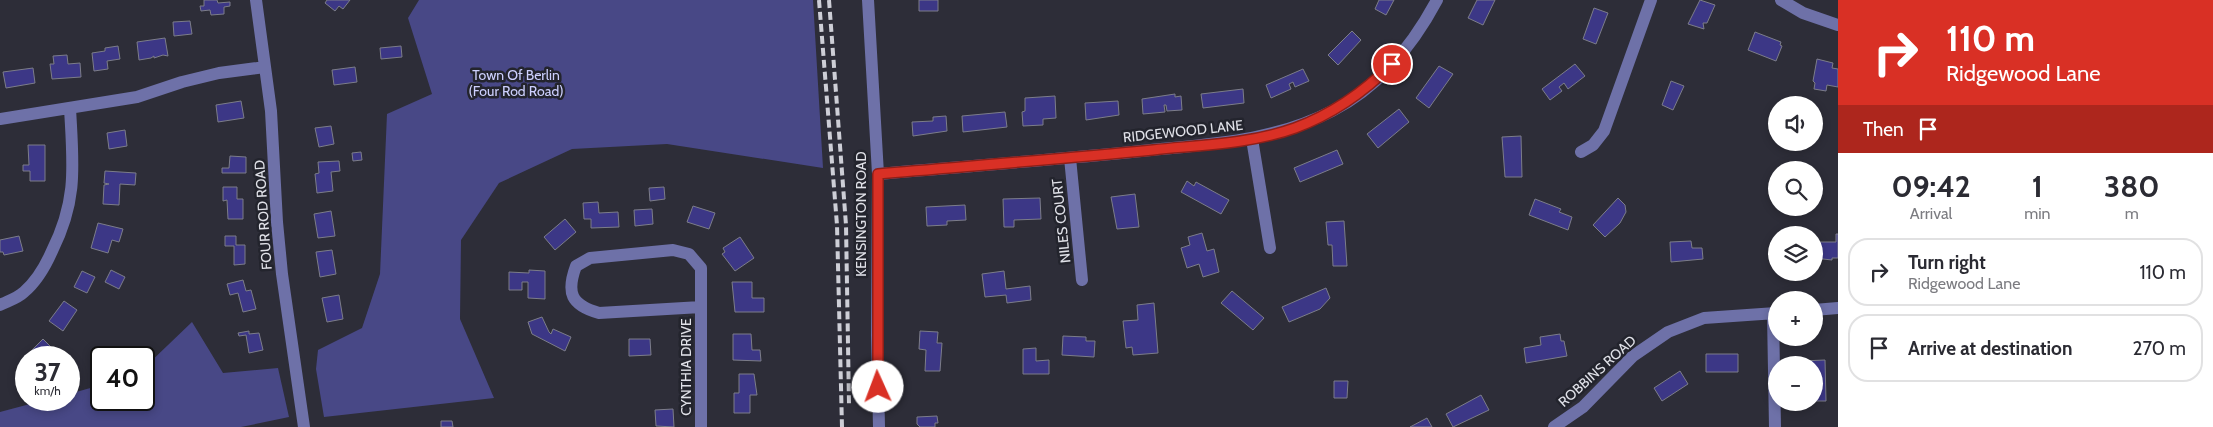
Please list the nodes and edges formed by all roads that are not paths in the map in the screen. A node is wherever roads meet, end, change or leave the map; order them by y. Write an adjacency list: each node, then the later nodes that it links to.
1 (256, 0): 7 (street, FOUR ROD ROAD)
2 (868, 0): 13 (street, KENSINGTON ROAD)
3 (1437, 0): 10 (street, RIDGEWOOD LANE)
4 (1651, 0): 11 (street)
5 (1781, 0): 6 (street)
6 (1838, 25)
7 (265, 67): 8 (street); 22 (street, FOUR ROD ROAD)
8 (70, 108): 9 (street); 16 (street)
9 (0, 119)
10 (1252, 139): 12 (street, RIDGEWOOD LANE); 14 (street)
11 (1581, 152)
12 (1070, 158): 13 (street, RIDGEWOOD LANE); 15 (street, NILES COURT)
13 (878, 174): 24 (street, KENSINGTON ROAD)
14 (1270, 248)
15 (1082, 280)
16 (0, 305)
17 (701, 306): 17 (street, CYNTHIA DRIVE); 23 (street, CYNTHIA DRIVE)
18 (1838, 308): 19 (street)
19 (1823, 309)
20 (1768, 314): 25 (street, ROBBINS ROAD)
21 (1774, 346): 26 (street)
22 (304, 427)
23 (701, 427)
24 (879, 427)
25 (1554, 427)
26 (1775, 427)

